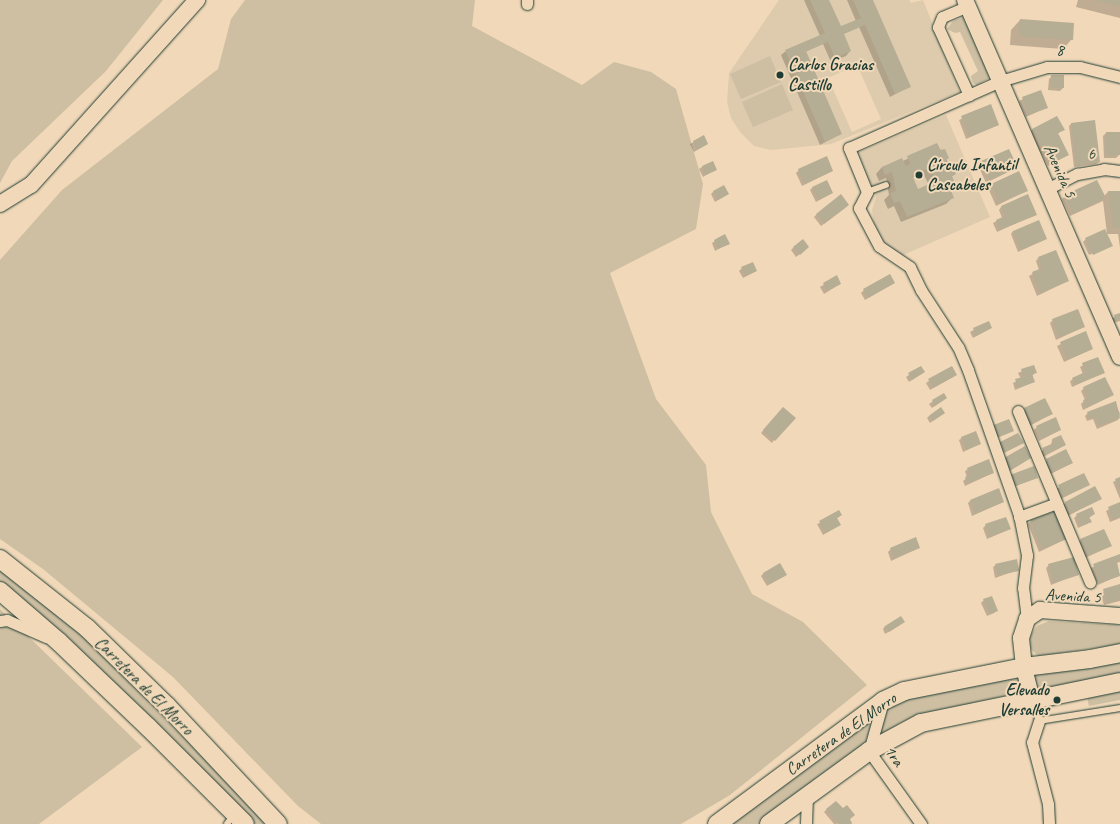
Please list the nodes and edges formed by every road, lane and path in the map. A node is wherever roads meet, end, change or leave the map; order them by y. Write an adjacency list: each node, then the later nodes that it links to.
1 (197, 0): 10 (street)
2 (966, 3): 4 (street, Avenida 5); 5 (street)
3 (1120, 77): 4 (street, 8)
4 (1000, 81): 5 (street, 8); 8 (street, Avenida 5)
5 (969, 96): 9 (street, 8)
6 (1120, 171): 8 (street, 6)
7 (886, 185): 9 (lane)
8 (1047, 189): 11 (street, Avenida 5)
9 (867, 192): 14 (street)
10 (0, 204)
11 (1120, 357)
12 (1018, 411): 13 (street)
13 (1057, 503): 14 (street); 16 (street)
14 (1019, 518): 19 (street)
15 (0, 559): 27 (main road, Carretera de El Morro)
16 (1090, 582)
17 (0, 591): 21 (main road, Carretera de El Morro)
18 (1120, 616): 19 (street, Avenida 5)
19 (1027, 619): 23 (street, Avenida 5)
20 (0, 620): 21 (street)
21 (59, 642): 30 (main road, Carretera de El Morro)
22 (1120, 653): 23 (main road, Carretera de El Morro)
23 (1024, 667): 25 (street, Avenida 5); 26 (main road, Carretera de El Morro)
24 (1120, 682): 25 (main road, Carretera de El Morro)
25 (1032, 700): 29 (lane); 31 (main road, Carretera de El Morro)
26 (883, 701): 31 (street, 1ra); 35 (main road, Carretera de El Morro)
27 (167, 706): 30 (main road); 34 (main road, Carretera de El Morro)
28 (1120, 708): 29 (lane)
29 (1039, 721): 39 (street)
30 (148, 727): 33 (main road, Carretera de El Morro)
31 (869, 751): 32 (main road, Carretera de El Morro); 38 (street, 1ra)
32 (807, 796): 36 (main road, Carretera de El Morro); 37 (street)
33 (235, 821)
34 (278, 824)
35 (717, 824)
36 (769, 824)
37 (806, 824)
38 (921, 824)
39 (1049, 824)

